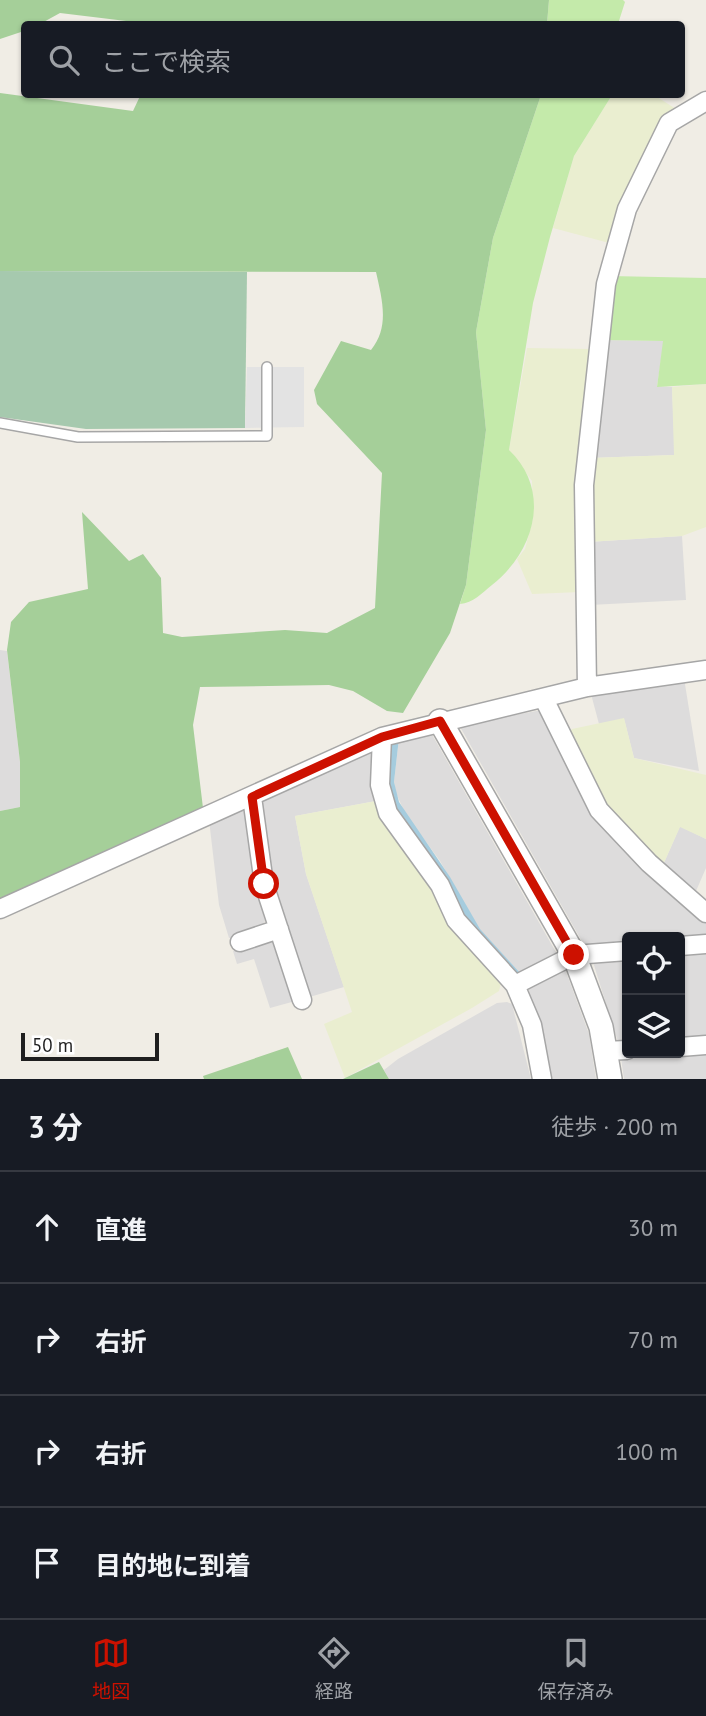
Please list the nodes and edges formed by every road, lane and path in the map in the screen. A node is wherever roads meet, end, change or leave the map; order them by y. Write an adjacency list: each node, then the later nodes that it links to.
1 (706, 101): 5 (street)
2 (267, 367): 3 (lane)
3 (0, 423)
4 (706, 670): 5 (street)
5 (587, 687): 6 (street)
6 (544, 699): 7 (street); 11 (street)
7 (440, 721): 8 (street); 17 (street)
8 (382, 737): 9 (street); 18 (street)
9 (252, 797): 10 (street); 12 (street)
10 (0, 909)
11 (706, 913)
12 (279, 929): 13 (street); 19 (street)
13 (240, 942)
14 (706, 944): 15 (street)
15 (685, 946)
16 (622, 951): 17 (street)
17 (574, 955): 18 (street); 22 (street)
18 (515, 985): 23 (street)
19 (302, 1000)
20 (706, 1045): 21 (street)
21 (685, 1047)
22 (616, 1051): 24 (street)
23 (542, 1079)
24 (610, 1079)

